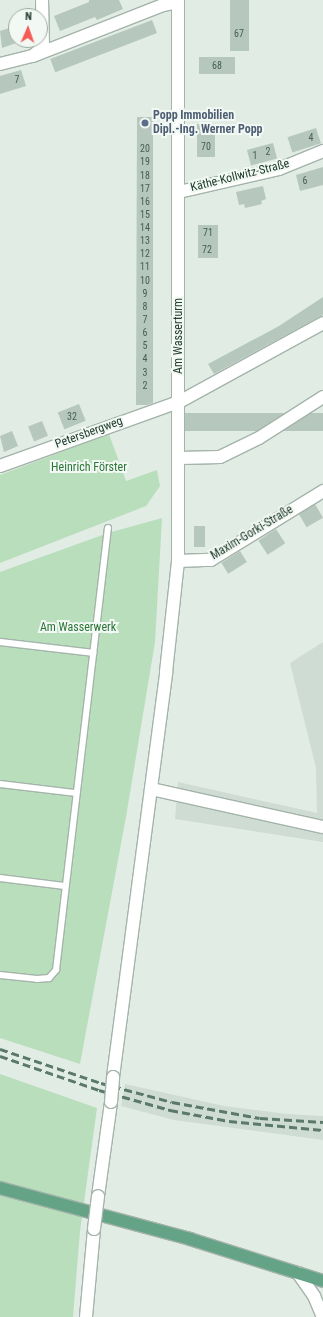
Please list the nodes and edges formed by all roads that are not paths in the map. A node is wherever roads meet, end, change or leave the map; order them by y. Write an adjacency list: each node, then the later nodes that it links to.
1 (42, 0): 3 (street)
2 (178, 1): 3 (street); 6 (street, Am Wasserturm)
3 (33, 56): 4 (street)
4 (0, 64)
5 (323, 151): 6 (street, Käthe-Kollwitz-Straße)
6 (179, 192): 9 (street, Am Wasserturm)
7 (323, 323): 9 (street)
8 (323, 397): 10 (street)
9 (179, 402): 10 (street, Am Wasserturm); 11 (street, Petersbergweg)
10 (179, 458): 14 (street, Am Wasserturm)
11 (0, 466)
12 (323, 491): 14 (street, Maxim-Gorki-Straße)
13 (108, 528): 16 (lane)
14 (178, 561): 18 (street, Am Wasserturm)
15 (0, 642): 16 (lane)
16 (93, 654): 19 (lane)
17 (0, 784): 19 (lane)
18 (151, 790): 20 (street); 27 (street, Am Wasserturm, bridge)
19 (76, 793): 22 (lane)
20 (323, 827)
21 (0, 878): 22 (lane)
22 (65, 886): 23 (lane)
23 (0, 975)
24 (0, 1188): 25 (main road)
25 (298, 1273): 26 (main road); 28 (street)
26 (323, 1281)
27 (86, 1317)
28 (323, 1317)

